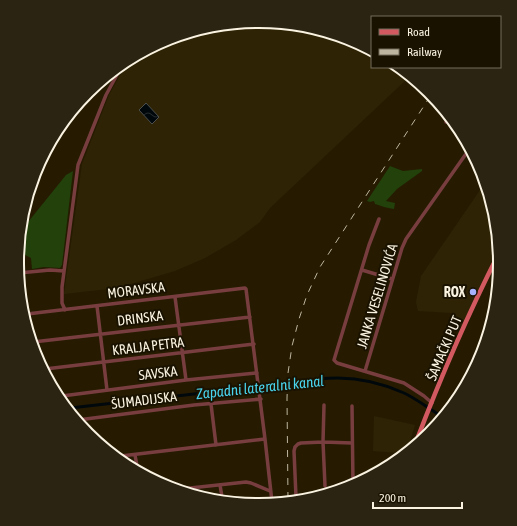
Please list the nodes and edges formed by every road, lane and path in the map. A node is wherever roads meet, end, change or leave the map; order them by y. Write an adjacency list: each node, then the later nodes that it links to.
1 (116, 77): 6 (street)
2 (466, 154): 8 (street, JANKA VESELINOVIĆA)
3 (379, 219): 5 (street)
4 (493, 266): 29 (main road, ŠAMAČKI PUT)
5 (362, 270): 8 (street); 21 (street)
6 (64, 271): 7 (street); 11 (street)
7 (25, 272)
8 (392, 279): 21 (street, JANKA VESELINOVIĆA)
9 (174, 297): 10 (street, MORAVSKA); 13 (street, MORAVSKA); 14 (street)
10 (97, 306): 11 (street, MORAVSKA); 15 (street)
11 (65, 310): 12 (street, MORAVSKA)
12 (30, 314)
13 (250, 317): 14 (street, DRINSKA); 17 (street)
14 (178, 324): 15 (street, DRINSKA); 18 (street)
15 (100, 334): 16 (street, DRINSKA); 19 (street)
16 (37, 341)
17 (254, 344): 18 (street, KRALJA PETRA); 22 (street)
18 (182, 352): 19 (street, KRALJA PETRA); 23 (street)
19 (104, 362): 20 (street, KRALJA PETRA); 24 (street)
20 (49, 369)
21 (365, 371): 29 (street)
22 (257, 372): 23 (street, SAVSKA); 26 (street)
23 (186, 380): 24 (street, SAVSKA)
24 (107, 390): 25 (street, SAVSKA)
25 (66, 396)
26 (261, 399): 27 (street, ŠUMADIJSKA); 33 (street)
27 (211, 404): 31 (street, ŠUMADIJSKA); 36 (street)
28 (324, 404): 34 (street)
29 (431, 404): 32 (main road, ŠAMAČKI PUT)
30 (352, 406): 35 (street)
31 (83, 419)
32 (420, 433)
33 (265, 438): 36 (street); 44 (street)
34 (323, 442): 35 (street); 42 (street); 46 (street)
35 (352, 442): 40 (street)
36 (216, 445): 37 (street)
37 (135, 455): 38 (street); 39 (street)
38 (125, 456)
39 (136, 463)
40 (353, 478)
41 (220, 485): 43 (street); 44 (street); 45 (street)
42 (325, 486)
43 (192, 488)
44 (270, 491): 47 (street)
45 (222, 494)
46 (296, 494)
47 (271, 497)

